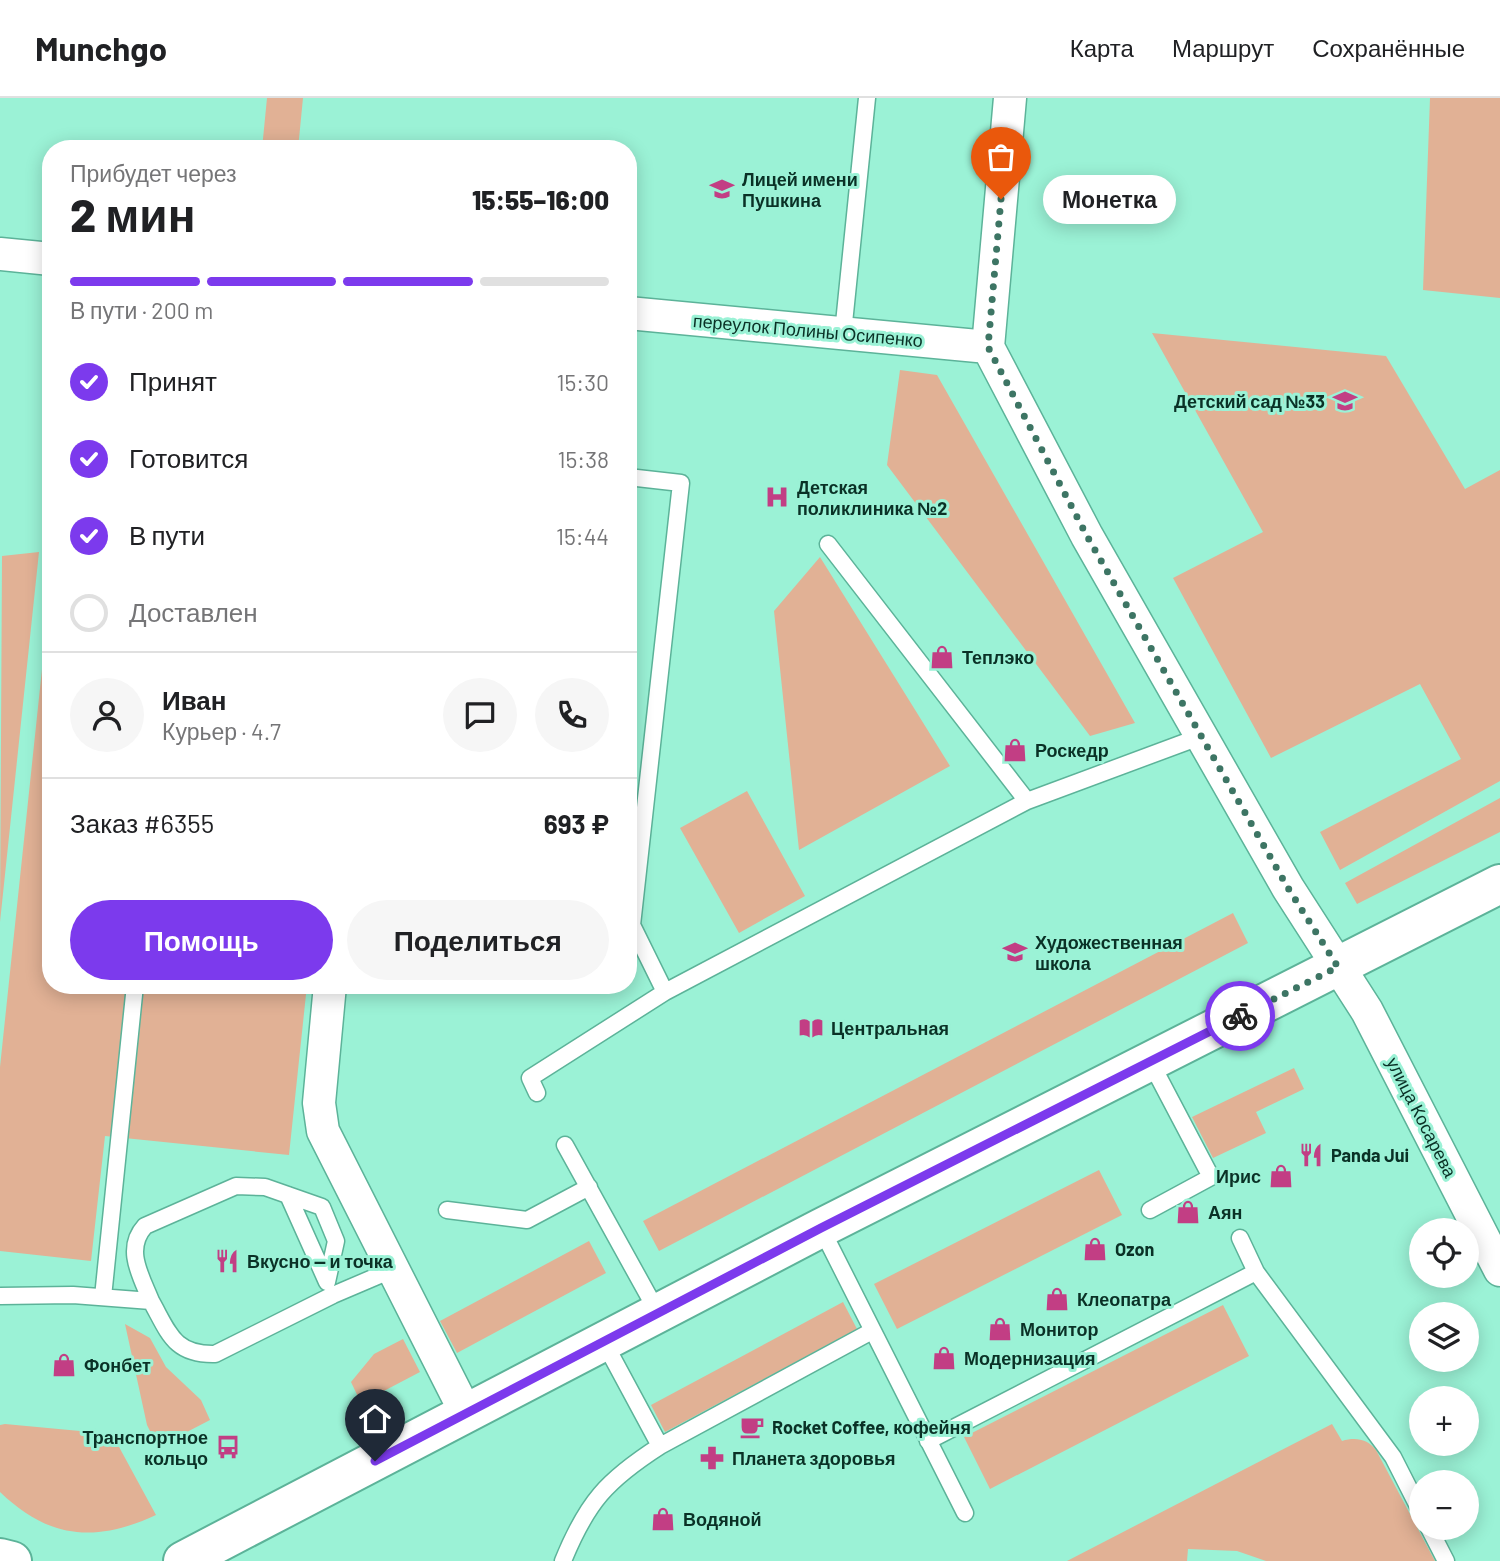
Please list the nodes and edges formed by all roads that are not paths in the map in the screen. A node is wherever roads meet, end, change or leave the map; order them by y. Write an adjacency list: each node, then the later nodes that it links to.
1 (867, 98): 6 (lane)
2 (1010, 98): 7 (street)
3 (0, 254): 4 (street)
4 (42, 257)
5 (637, 314): 6 (street, переулок Полины Осипенко)
6 (843, 333): 7 (street, переулок Полины Осипенко)
7 (988, 347): 10 (street, улица Косарева)
8 (637, 478): 12 (lane)
9 (828, 544): 11 (lane)
10 (1202, 736): 11 (lane); 15 (street, улица Косарева)
11 (1027, 801): 16 (lane)
12 (637, 880)
13 (1500, 884): 15 (main road)
14 (637, 935): 16 (lane)
15 (1338, 967): 19 (main road); 29 (street, улица Косарева)
16 (665, 992): 20 (lane)
17 (134, 994): 33 (lane)
18 (329, 994): 28 (street)
19 (1150, 1061): 25 (lane); 26 (main road)
20 (537, 1093)
21 (565, 1145): 22 (lane)
22 (589, 1187): 24 (lane); 35 (lane)
23 (288, 1195): 31 (lane); 31 (lane); 34 (lane)
24 (447, 1210)
25 (1150, 1210)
26 (821, 1228): 35 (main road); 36 (lane)
27 (1240, 1238): 30 (lane)
28 (394, 1269): 31 (lane); 38 (street)
29 (1500, 1270)
30 (1256, 1272): 39 (lane); 41 (lane)
31 (330, 1288): 34 (lane)
32 (0, 1296): 33 (lane)
33 (103, 1297): 34 (lane)
34 (151, 1301)
35 (658, 1313): 37 (main road)
36 (872, 1331): 39 (lane); 40 (lane)
37 (604, 1342): 38 (main road); 40 (lane)
38 (466, 1413): 46 (main road)
39 (928, 1441): 42 (lane)
40 (660, 1446): 47 (lane)
41 (1409, 1488)
42 (965, 1513)
43 (1435, 1540): 48 (lane)
44 (0, 1558): 45 (main road)
45 (12, 1561)
46 (183, 1561)
47 (563, 1561)
48 (1446, 1561)

